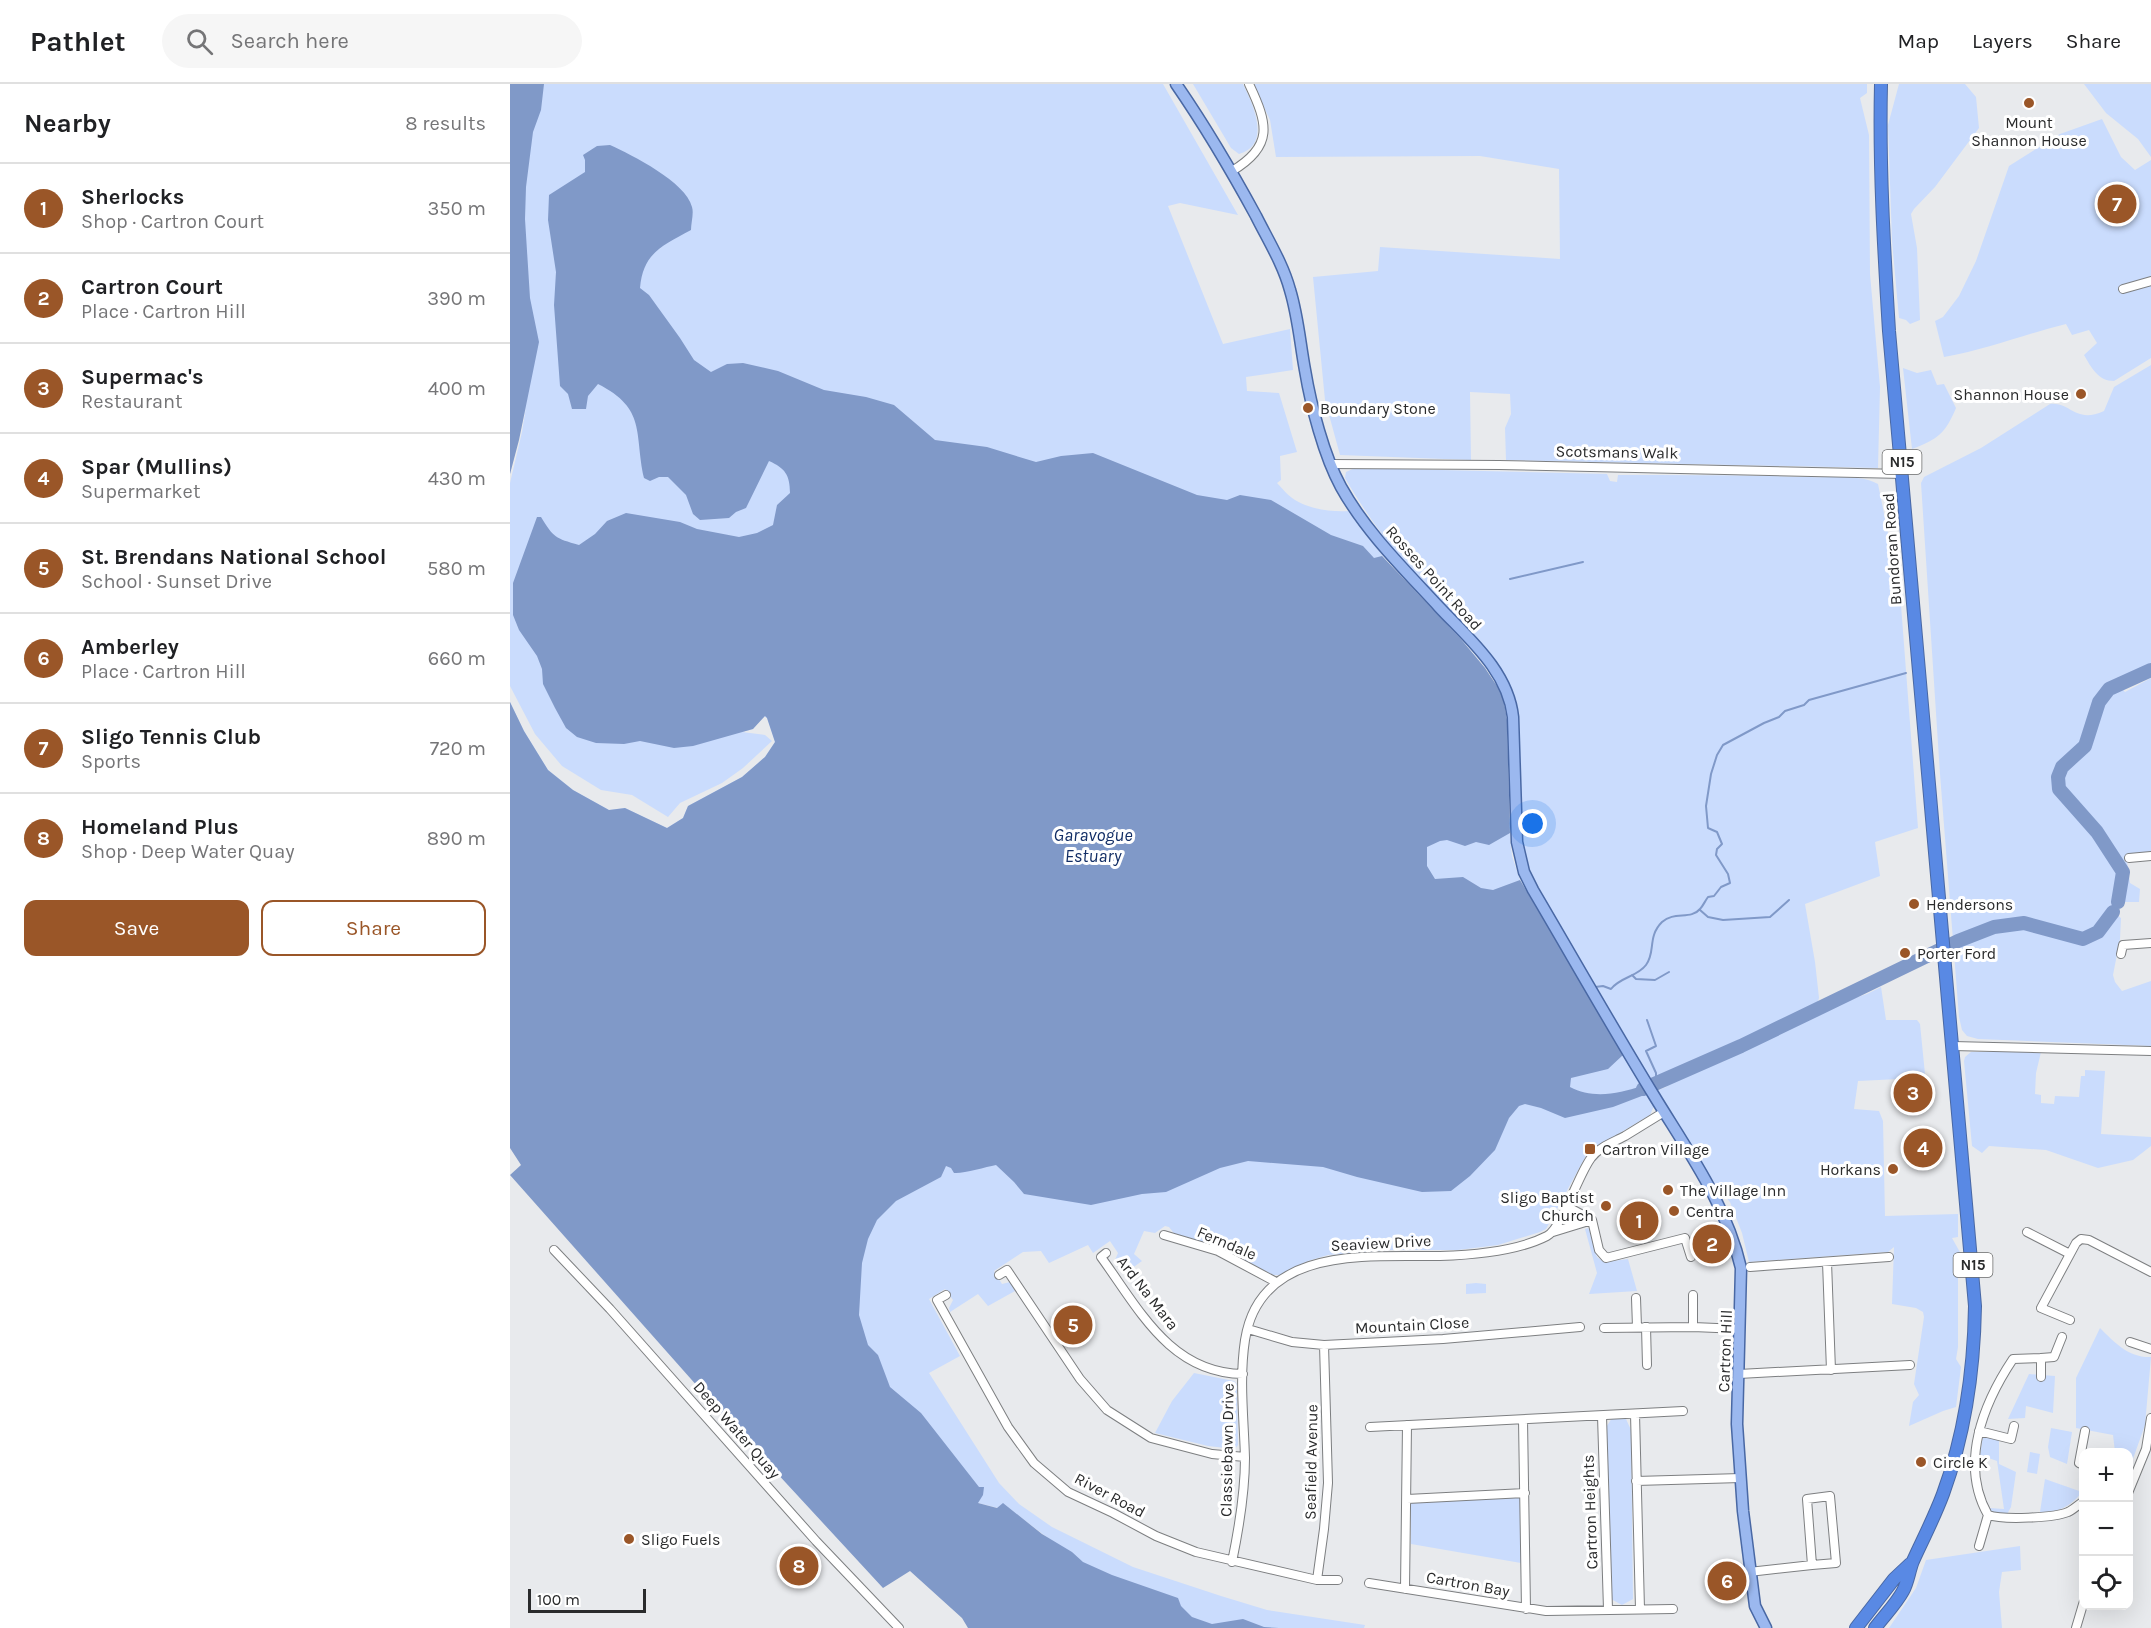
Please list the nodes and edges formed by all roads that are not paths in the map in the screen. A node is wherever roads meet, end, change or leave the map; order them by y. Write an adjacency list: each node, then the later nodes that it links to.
1 (1176, 84): 4 (main road, Rosses Point Road)
2 (1249, 84): 4 (street)
3 (1881, 84): 8 (highway, Bundoran Road / N15)
4 (1232, 171): 7 (main road, Rosses Point Road)
5 (2151, 281): 6 (street)
6 (2123, 289)
7 (1330, 464): 8 (street, Scotsmans Walk); 15 (main road, Rosses Point Road)
8 (1903, 474): 13 (highway, Bundoran Road / N15)
9 (2151, 856): 10 (street)
10 (2129, 858)
11 (2151, 943): 12 (street)
12 (2121, 954)
13 (1953, 1046): 14 (street); 73 (highway, N15)
14 (2151, 1051)
15 (1652, 1093): 16 (main road, Cartron Hill)
16 (1664, 1112): 17 (street); 41 (main road, Cartron Hill)
17 (1566, 1206): 18 (street); 19 (street)
18 (1592, 1220): 19 (street, Seaview Drive); 25 (street)
19 (1553, 1232): 31 (street, Seaview Drive)
20 (2027, 1232): 24 (street)
21 (1164, 1235): 31 (street, Ferndale)
22 (554, 1250): 86 (street, Deep Water Quay)
23 (1107, 1253): 50 (street, Ard Na Mara)
24 (2070, 1254): 29 (street); 35 (street)
25 (1691, 1257)
26 (1889, 1257): 27 (street)
27 (1827, 1262): 28 (street); 49 (street)
28 (1750, 1267)
29 (2151, 1272)
30 (999, 1275): 64 (street)
31 (1276, 1282): 40 (street, Seaview Drive)
32 (946, 1295): 74 (street, River Road)
33 (1693, 1295): 36 (street)
34 (1636, 1298): 38 (street)
35 (2070, 1320)
36 (1693, 1326): 38 (street); 41 (street)
37 (1580, 1327): 44 (street, Mountain Close)
38 (1641, 1327): 39 (street); 47 (street)
39 (1604, 1328)
40 (1248, 1329): 44 (street, Mountain Close); 50 (street, Seaview Drive)
41 (1740, 1329): 51 (main road, Cartron Hill)
42 (2062, 1337): 46 (street)
43 (2130, 1342): 45 (street)
44 (1324, 1345): 77 (street, Seafield Avenue)
45 (2151, 1349)
46 (2041, 1358): 52 (street); 61 (street)
47 (1647, 1365)
48 (1910, 1365): 49 (street)
49 (1831, 1370): 51 (street)
50 (1243, 1374): 64 (street, Classiebawn Drive)
51 (1739, 1374): 65 (main road, Cartron Hill)
52 (2041, 1377)
53 (1683, 1411): 54 (street)
54 (1635, 1414): 55 (street); 66 (street)
55 (1602, 1416): 57 (street); 82 (street, Cartron Heights)
56 (2151, 1418): 67 (street)
57 (1523, 1420): 58 (street); 68 (street, Cartron Bay)
58 (1407, 1425): 60 (street); 69 (street, Cartron Bay)
59 (2014, 1426): 61 (street)
60 (1370, 1427)
61 (1979, 1431): 71 (street)
62 (2085, 1431): 63 (street)
63 (2082, 1448)
64 (1245, 1457): 74 (street, Classiebawn Drive)
65 (1741, 1478): 66 (street); 76 (main road, Cartron Hill)
66 (1636, 1481): 83 (street)
67 (2133, 1481)
68 (1525, 1493): 69 (street); 81 (street, Cartron Bay)
69 (1407, 1499): 80 (street, Cartron Bay)
70 (2083, 1502): 71 (street)
71 (1988, 1515): 72 (street)
72 (1979, 1546)
73 (1913, 1561): 88 (highway, N15); 89 (highway, N15)
74 (1232, 1562): 77 (street, River Road)
75 (1812, 1565): 75 (street); 76 (street)
76 (1749, 1572): 87 (main road, Cartron Hill)
77 (1317, 1580): 78 (street, River Road)
78 (1338, 1580)
79 (1369, 1582): 80 (street, Cartron Bay)
80 (1406, 1589): 81 (street, Cartron Bay)
81 (1526, 1609): 82 (street, Cartron Bay)
82 (1608, 1609): 83 (street)
83 (1640, 1609): 84 (street)
84 (1673, 1609)
85 (2081, 1610): 90 (street)
86 (899, 1628)
87 (1766, 1628)
88 (1856, 1628)
89 (1875, 1628)
90 (2076, 1628)

